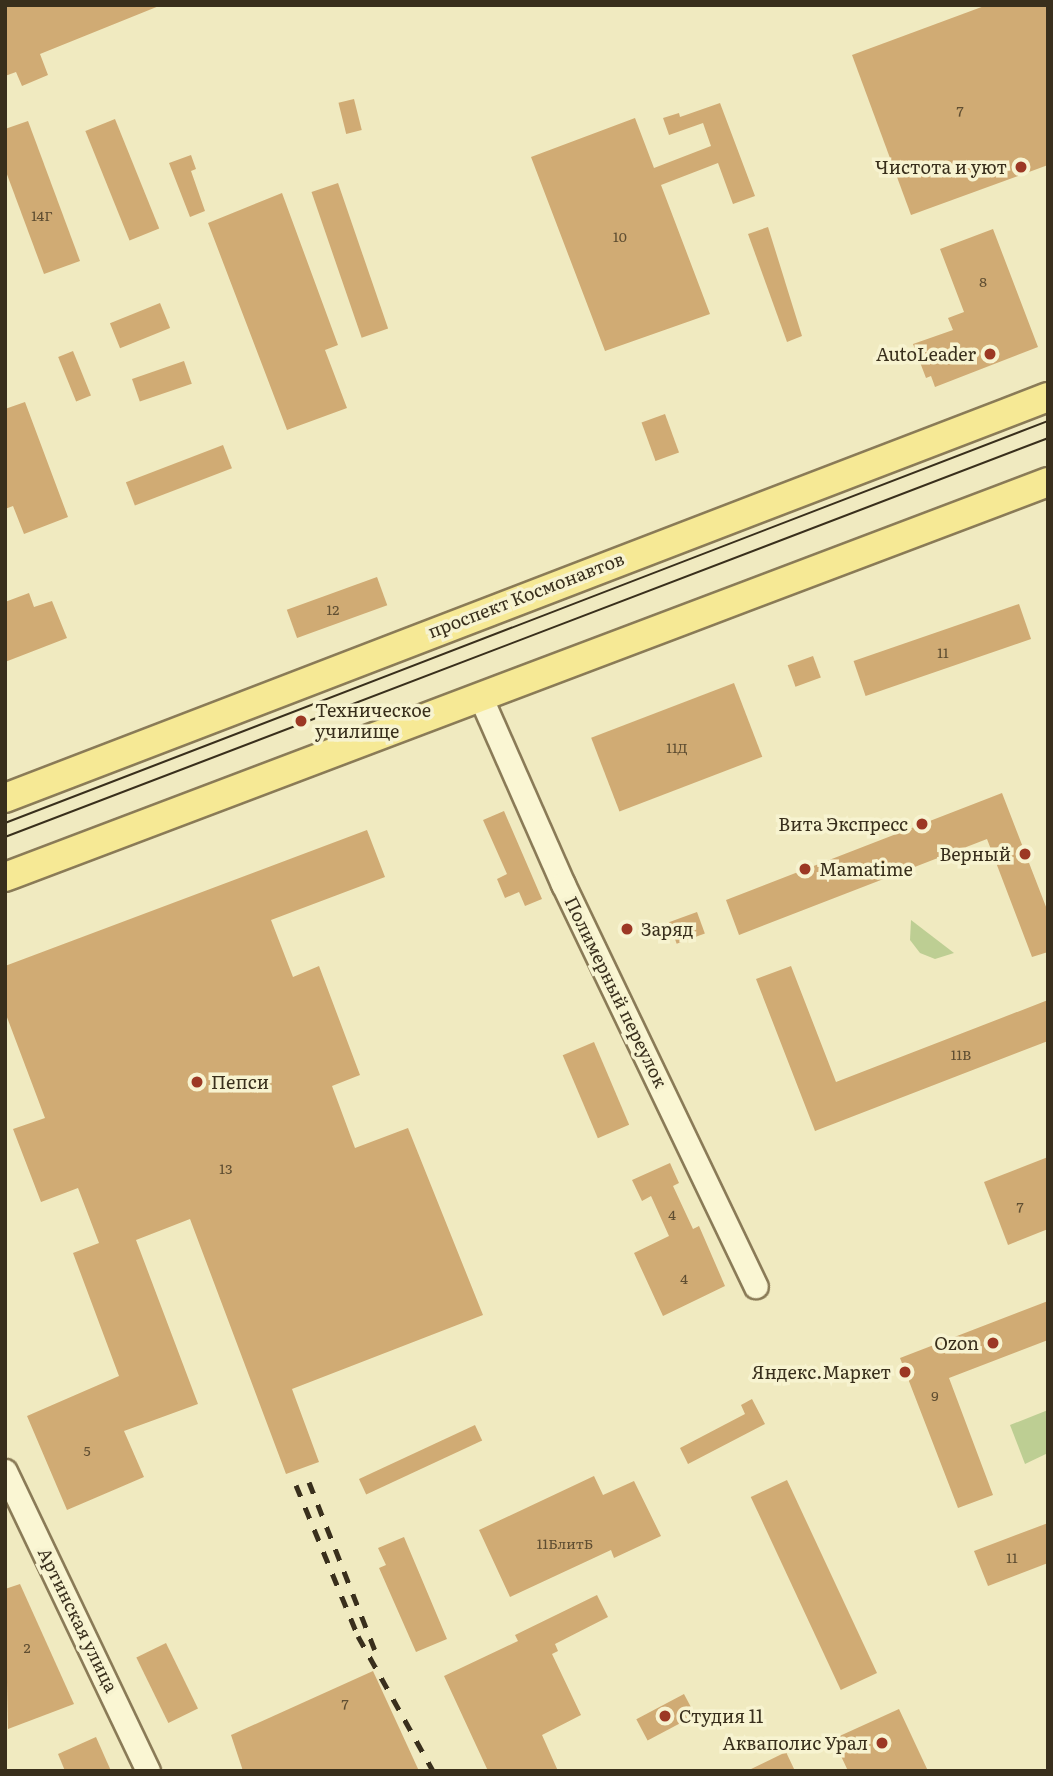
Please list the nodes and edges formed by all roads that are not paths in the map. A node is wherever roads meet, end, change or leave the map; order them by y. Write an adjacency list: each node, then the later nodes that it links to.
1 (1048, 397): 4 (main road, проспект Космонавтов)
2 (1048, 482): 3 (main road)
3 (480, 696): 5 (main road); 6 (street, Полимерный переулок)
4 (5, 798)
5 (5, 877)
6 (756, 1286)
7 (5, 1471): 8 (street, Артинская улица)
8 (148, 1771)

